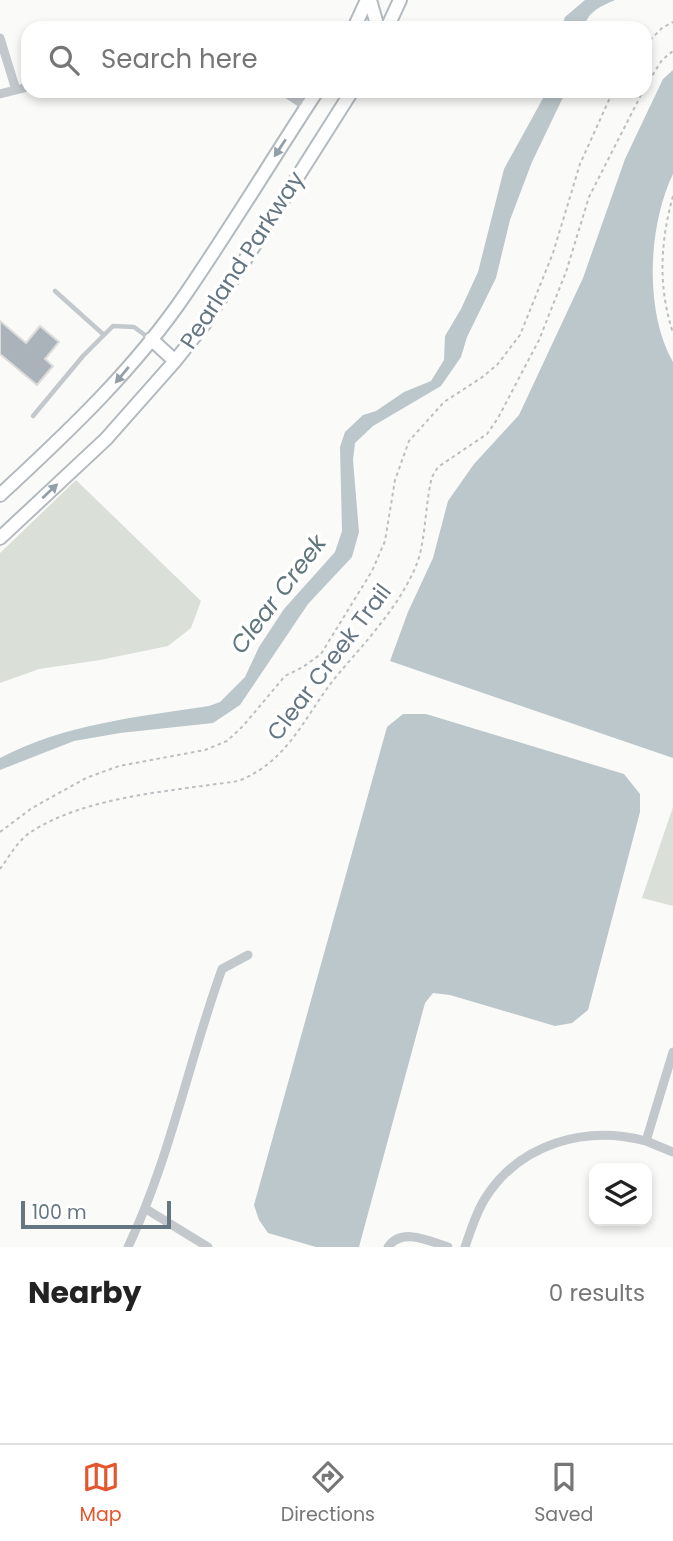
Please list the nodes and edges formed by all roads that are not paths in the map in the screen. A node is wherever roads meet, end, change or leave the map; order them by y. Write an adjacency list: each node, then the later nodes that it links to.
1 (368, 0): 3 (main road); 4 (main road)
2 (400, 0): 5 (main road)
3 (358, 21)
4 (376, 21)
5 (390, 21)
6 (0, 38): 8 (street)
7 (21, 89): 8 (street)
8 (16, 90): 9 (street)
9 (0, 94)
10 (309, 98): 14 (main road, Pearland Parkway, one-way to 14)
11 (348, 98): 15 (main road, Pearland Parkway)
12 (55, 291): 13 (lane)
13 (104, 335): 14 (lane); 16 (lane)
14 (151, 339): 15 (main road); 17 (main road, Pearland Parkway, one-way to 17)
15 (175, 361): 18 (main road, Pearland Parkway, one-way to 15)
16 (33, 416)
17 (0, 495)
18 (0, 538)
19 (248, 955): 23 (street)
20 (673, 1052): 21 (street)
21 (646, 1141): 22 (street); 28 (street)
22 (673, 1152)
23 (146, 1209): 24 (street); 25 (street)
24 (128, 1247)
25 (208, 1247)
26 (388, 1247): 27 (street)
27 (448, 1247)
28 (466, 1247)

